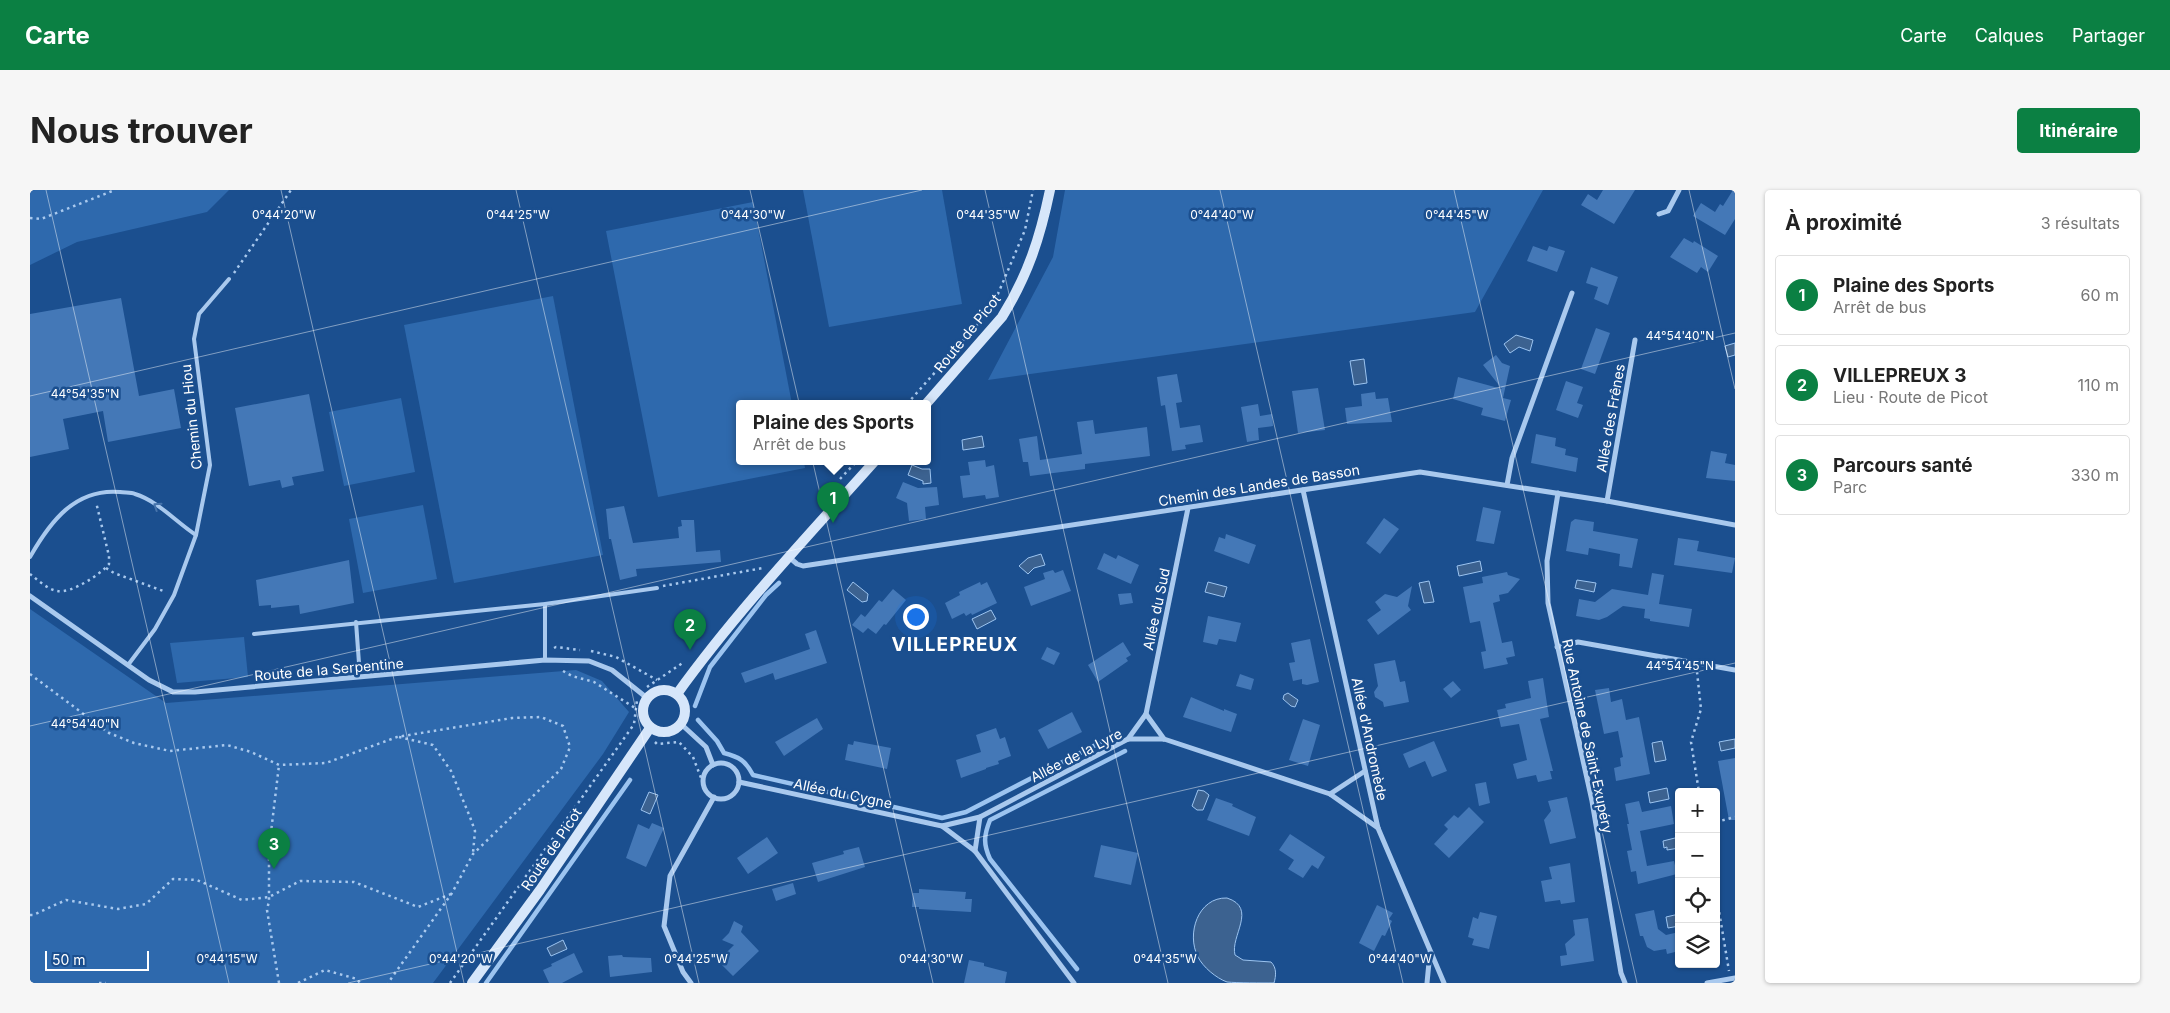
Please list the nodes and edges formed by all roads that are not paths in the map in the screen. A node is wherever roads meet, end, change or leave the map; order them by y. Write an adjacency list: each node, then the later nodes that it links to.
1 (1050, 190): 7 (main road, Route de Picot)
2 (1679, 190): 3 (street)
3 (1659, 214)
4 (229, 279): 15 (lane, Chemin du Hiou)
5 (1572, 293): 9 (street)
6 (1635, 340): 12 (street, Allée des Frênes)
7 (929, 400)
8 (871, 465): 17 (main road)
9 (1507, 485): 10 (street, Chemin des Landes de Basson); 11 (street, Chemin des Landes de Basson)
10 (1303, 490): 13 (street, Chemin des Landes de Basson); 36 (street, Allée d'Andromède)
11 (1558, 493): 12 (street, Chemin des Landes de Basson); 23 (street, Rue Antoine de Saint-Exupéry)
12 (1607, 501): 14 (street, Chemin des Landes de Basson)
13 (1188, 508): 17 (street, Chemin des Landes de Basson); 30 (street, Allée du Sud)
14 (1735, 525)
15 (196, 534): 16 (lane, one-way to 16); 25 (lane, Chemin du Hiou)
16 (30, 557)
17 (790, 557): 28 (main road)
18 (657, 588): 20 (lane)
19 (30, 596): 25 (street, Route de la Serpentine)
20 (545, 604): 21 (lane); 24 (lane)
21 (356, 622): 22 (lane); 27 (lane)
22 (254, 634)
23 (1557, 646): 26 (street); 51 (street, Rue Antoine de Saint-Exupéry)
24 (545, 660): 27 (street, Route de la Serpentine); 29 (street, Route de la Serpentine)
25 (128, 665): 27 (street, Route de la Serpentine)
26 (1735, 670)
27 (360, 677)
28 (677, 694): 29 (main road); 31 (main road)
29 (647, 698): 32 (main road)
30 (1146, 714): 33 (street, Allée du Sud); 34 (street)
31 (681, 724): 32 (main road); 35 (street)
32 (647, 732): 46 (main road, Route de Picot)
33 (1128, 739): 34 (street, Allée de la Lyre); 40 (street, Allée de la Lyre)
34 (1164, 739): 38 (street, Allée de la Lyre)
35 (713, 765): 37 (street); 39 (street)
36 (1365, 772): 38 (street); 42 (street, Allée d'Andromède)
37 (739, 782): 39 (street); 41 (street, Allée du Cygne)
38 (1330, 794): 42 (street, Allée de la Lyre)
39 (714, 797): 47 (street)
40 (980, 817): 41 (street, Allée de la Lyre); 43 (street)
41 (942, 826): 43 (street)
42 (1378, 828): 44 (street, Allée d'Andromède)
43 (975, 851): 48 (street)
44 (1430, 949): 49 (street); 50 (street, Allée d'Andromède)
45 (1733, 978): 52 (street)
46 (472, 983)
47 (690, 983)
48 (1074, 983)
49 (1427, 983)
50 (1444, 983)
51 (1625, 983)
52 (1708, 983)

